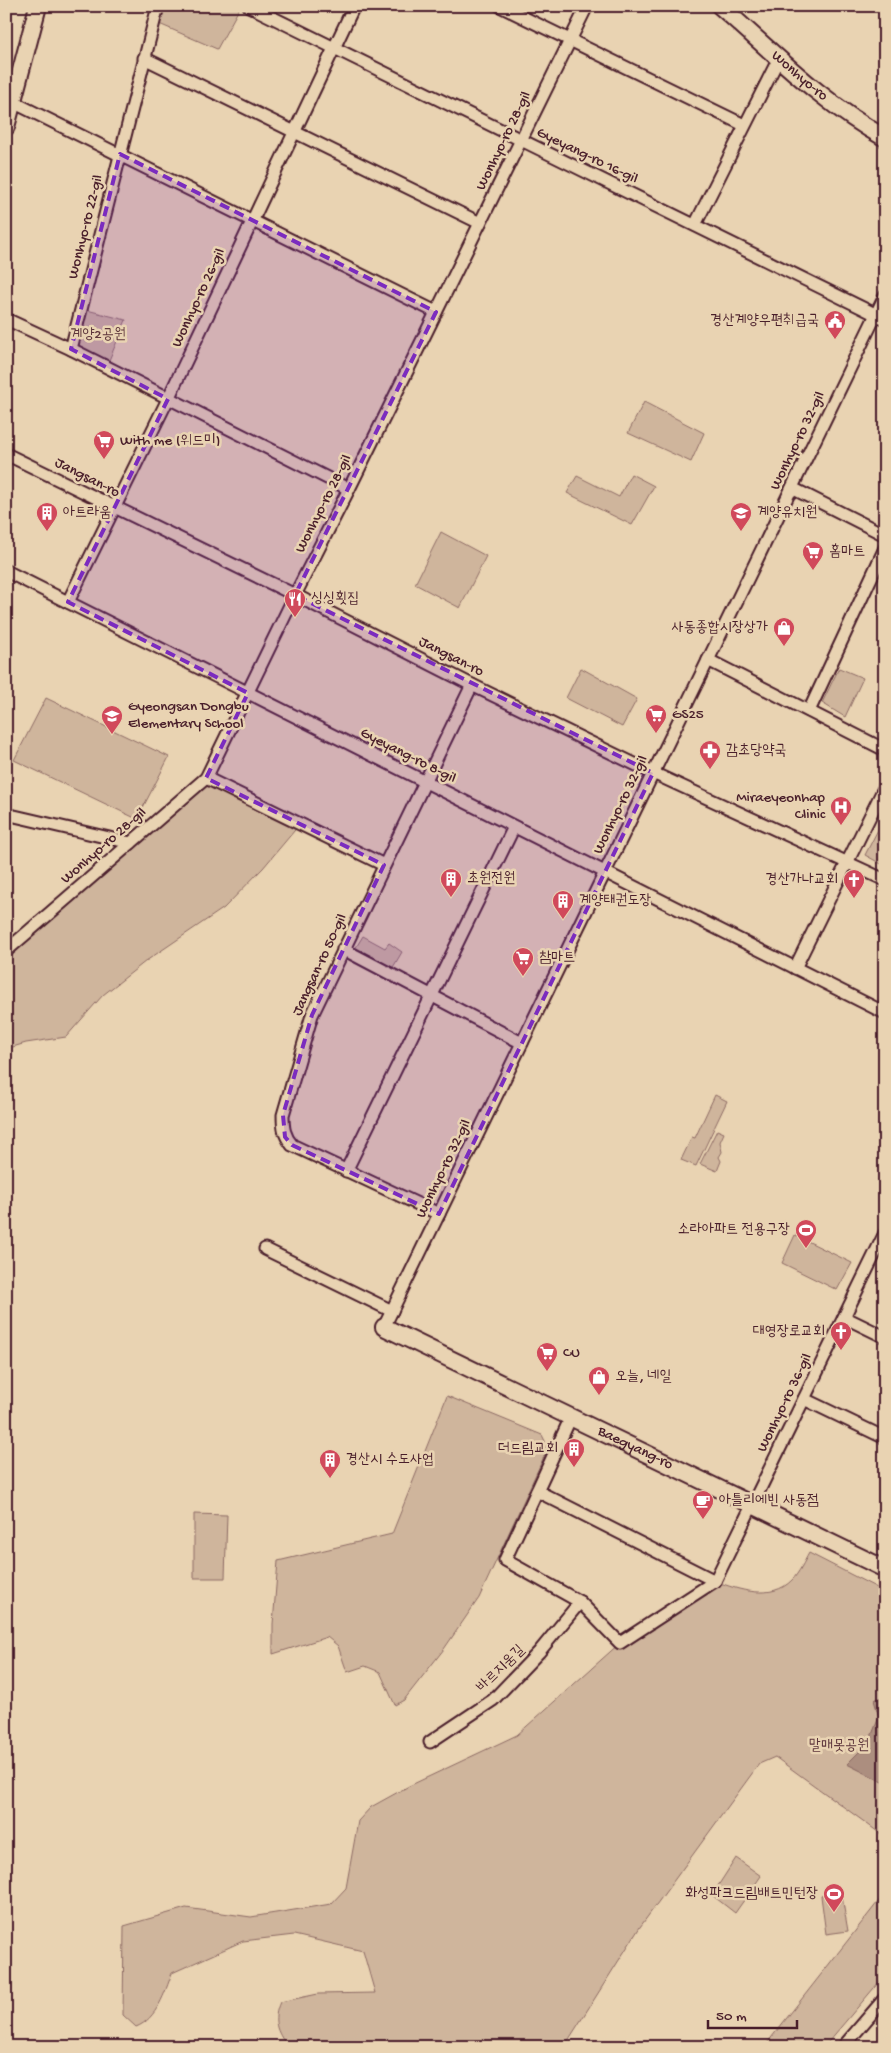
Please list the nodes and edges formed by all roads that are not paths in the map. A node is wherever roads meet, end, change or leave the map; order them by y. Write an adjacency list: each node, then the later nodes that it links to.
1 (38, 6): 12 (street)
2 (158, 6): 10 (street, Wonhyo-ro 22-gil)
3 (249, 6): 9 (street, Gyeyang-ro 16-gil)
4 (354, 6): 9 (street, Wonhyo-ro 26-gil)
5 (500, 6): 8 (street)
6 (587, 6): 8 (street, Wonhyo-ro 28-gil)
7 (720, 6): 11 (street, Wonhyo-ro)
8 (570, 42): 13 (street); 17 (street, Wonhyo-ro 28-gil)
9 (334, 48): 15 (street, Wonhyo-ro 26-gil); 17 (street, Gyeyang-ro 16-gil)
10 (144, 58): 15 (street); 18 (street, Wonhyo-ro 22-gil)
11 (778, 60): 13 (street); 16 (street, Wonhyo-ro)
12 (13, 102): 14 (street); 18 (street)
13 (744, 125): 21 (street)
14 (6, 127)
15 (295, 131): 19 (street, Wonhyo-ro 26-gil); 20 (street)
16 (885, 138)
17 (521, 140): 20 (street, Wonhyo-ro 28-gil); 21 (street, Gyeyang-ro 16-gil)
18 (120, 154): 19 (street); 26 (street, Wonhyo-ro 22-gil)
19 (253, 220): 23 (street); 27 (street, Wonhyo-ro 26-gil)
20 (480, 223): 23 (street, Wonhyo-ro 28-gil)
21 (694, 225): 24 (street, Gyeyang-ro 16-gil)
22 (885, 296): 24 (street, Wonhyo-ro 32-gil)
23 (436, 312): 30 (street, Wonhyo-ro 28-gil)
24 (880, 316): 29 (street, Wonhyo-ro 32-gil)
25 (6, 319): 26 (street)
26 (71, 349): 27 (street)
27 (168, 399): 30 (street); 31 (street, Wonhyo-ro 26-gil)
28 (6, 454): 31 (street, Jangsan-ro)
29 (792, 488): 32 (street); 37 (street, Wonhyo-ro 32-gil)
30 (349, 489): 35 (street, Wonhyo-ro 28-gil)
31 (114, 508): 35 (street, Jangsan-ro); 36 (street, Wonhyo-ro 26-gil)
32 (885, 535)
33 (885, 548): 40 (street)
34 (6, 571): 36 (street, Gyeyang-ro 8-gil)
35 (294, 595): 38 (street, Jangsan-ro); 39 (street, Wonhyo-ro 28-gil)
36 (68, 602): 39 (street, Gyeyang-ro 8-gil)
37 (708, 660): 40 (street); 42 (street, Wonhyo-ro 32-gil)
38 (472, 685): 42 (street, Jangsan-ro); 44 (street, Jangsan-ro 50-gil)
39 (248, 693): 43 (street, Wonhyo-ro 28-gil); 44 (street, Gyeyang-ro 8-gil)
40 (809, 711): 41 (street)
41 (885, 750)
42 (653, 772): 49 (street, Jangsan-ro); 51 (street, Wonhyo-ro 32-gil)
43 (206, 778): 48 (street, Wonhyo-ro 28-gil); 50 (street)
44 (425, 782): 47 (street, Gyeyang-ro 8-gil); 50 (street, Jangsan-ro 50-gil)
45 (885, 786): 49 (street)
46 (6, 814): 48 (street)
47 (514, 827): 51 (street, Gyeyang-ro 8-gil); 56 (street)
48 (132, 843): 54 (street, Wonhyo-ro 28-gil)
49 (847, 862): 52 (street, Jangsan-ro); 55 (street)
50 (384, 865): 53 (street, Jangsan-ro 50-gil)
51 (605, 872): 55 (street, Gyeyang-ro 8-gil); 58 (street, Wonhyo-ro 32-gil)
52 (885, 880)
53 (343, 949): 56 (street); 59 (street, Jangsan-ro 50-gil)
54 (6, 951)
55 (795, 968): 57 (street, Gyeyang-ro 8-gil)
56 (432, 996): 58 (street); 59 (street)
57 (885, 1013)
58 (522, 1043): 60 (street, Wonhyo-ro 32-gil)
59 (346, 1171): 60 (street, Jangsan-ro 50-gil)
60 (439, 1214): 63 (street, Wonhyo-ro 32-gil)
61 (885, 1233): 64 (street, Wonhyo-ro 36-gil)
62 (265, 1249): 63 (street)
63 (392, 1311): 65 (street, Wonhyo-ro 32-gil)
64 (844, 1317): 66 (street); 67 (street, Wonhyo-ro 36-gil)
65 (384, 1327): 68 (street, Baegyang-ro)
66 (885, 1337)
67 (804, 1398): 69 (street); 71 (street, Wonhyo-ro 36-gil)
68 (571, 1417): 70 (street); 71 (street, Baegyang-ro)
69 (885, 1438)
70 (537, 1491): 73 (street); 74 (street)
71 (752, 1505): 72 (street, Baegyang-ro); 73 (street, Wonhyo-ro 36-gil)
72 (885, 1569)
73 (715, 1581): 74 (street)
74 (580, 1602): 75 (street, 바르지움길)
75 (430, 1742)
76 (885, 1998): 77 (street)
77 (843, 2047)

